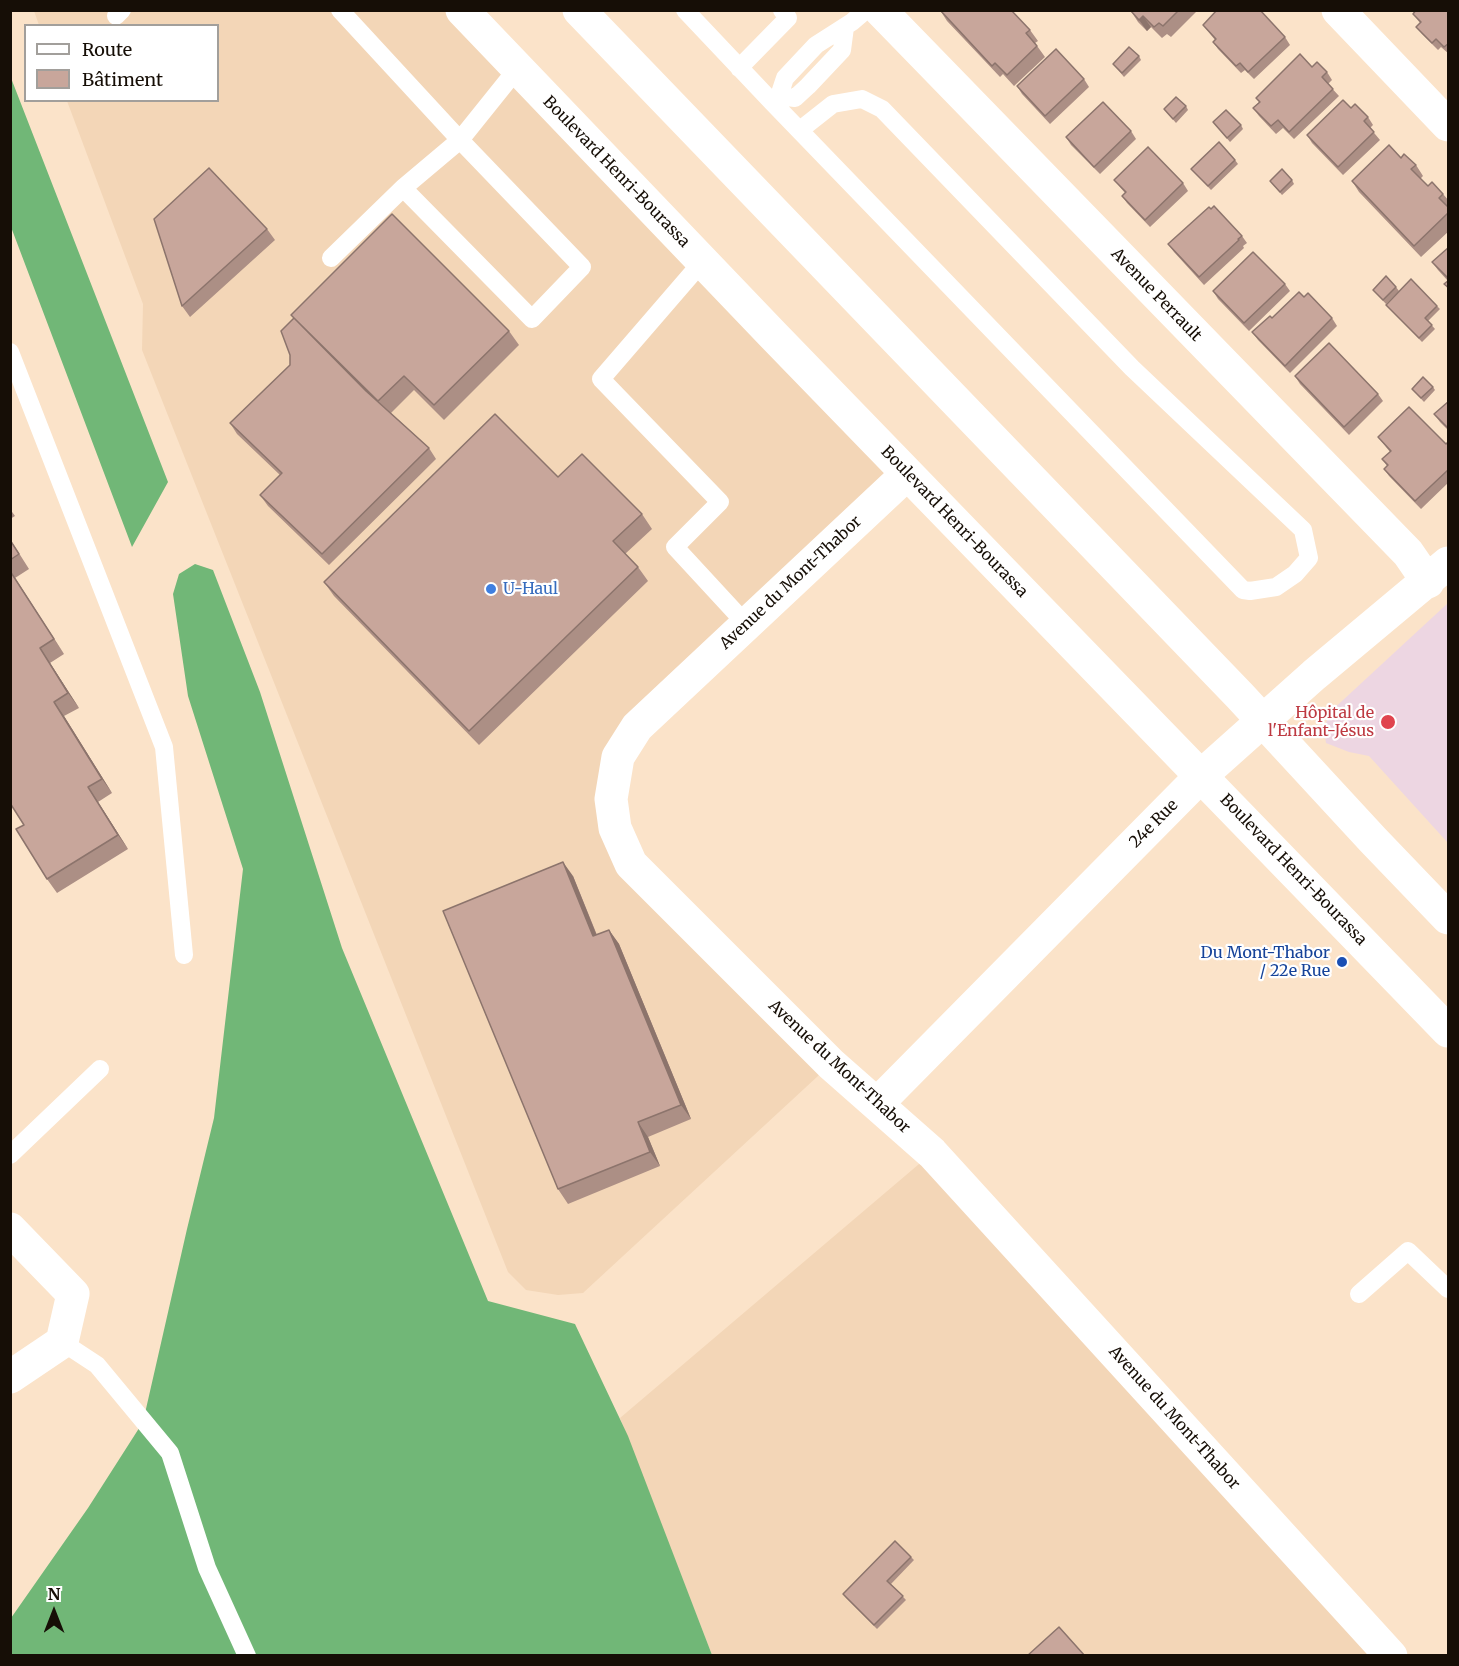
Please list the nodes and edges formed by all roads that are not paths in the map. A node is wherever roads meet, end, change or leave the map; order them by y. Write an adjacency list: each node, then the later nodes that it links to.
1 (340, 10): 14 (lane)
2 (462, 10): 10 (street, Boulevard Henri-Bourassa)
3 (579, 10): 22 (street)
4 (685, 10): 9 (lane)
5 (782, 10): 9 (lane)
6 (866, 10): 11 (lane)
7 (880, 10): 20 (street, Avenue Perrault)
8 (1338, 10): 12 (street)
9 (739, 68): 11 (lane)
10 (517, 69): 14 (lane); 17 (street, Boulevard Henri-Bourassa)
11 (775, 99): 13 (lane)
12 (1449, 125)
13 (800, 130): 13 (lane)
14 (460, 140): 15 (lane); 15 (lane)
15 (403, 188): 16 (lane)
16 (331, 258)
17 (702, 262): 19 (street, Boulevard Henri-Bourassa); 21 (lane)
18 (12, 360): 25 (lane)
19 (907, 474): 21 (street, Avenue du Mont-Thabor); 23 (street, Boulevard Henri-Bourassa)
20 (1438, 572): 22 (street, 24e Rue)
21 (747, 625): 28 (street, Avenue du Mont-Thabor)
22 (1263, 721): 23 (street, 24e Rue); 24 (street)
23 (1202, 776): 26 (street, Boulevard Henri-Bourassa); 28 (street, 24e Rue)
24 (1449, 918)
25 (183, 955)
26 (1449, 1031)
27 (100, 1069): 29 (lane)
28 (878, 1104): 36 (street, Avenue du Mont-Thabor)
29 (10, 1155)
30 (10, 1229): 33 (street)
31 (1449, 1289): 32 (lane)
32 (1359, 1294)
33 (62, 1342): 34 (street); 35 (lane)
34 (10, 1377)
35 (247, 1656)
36 (1391, 1656)

